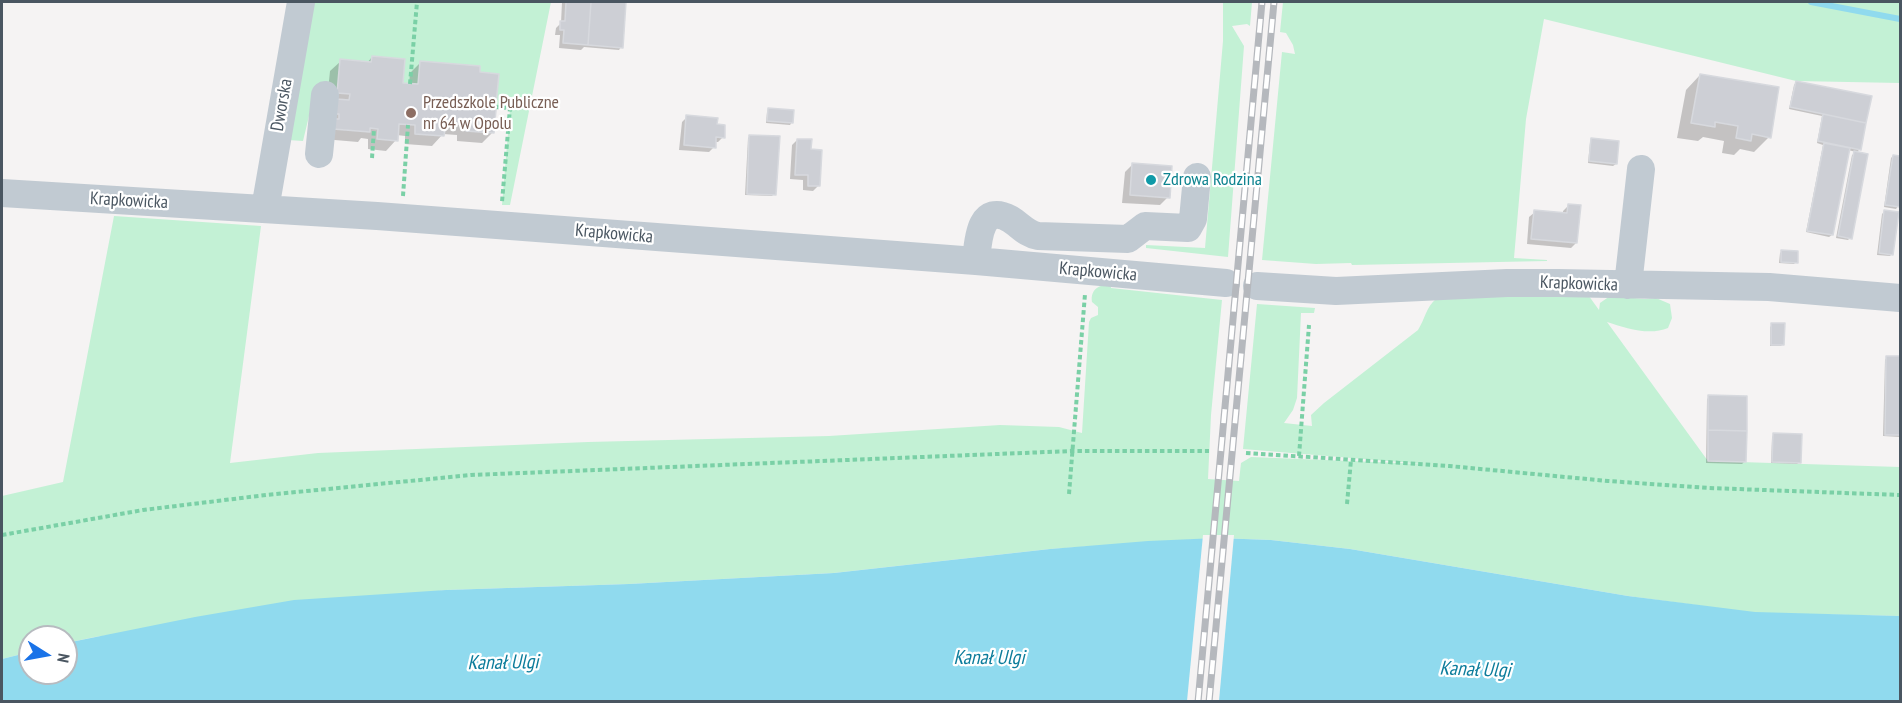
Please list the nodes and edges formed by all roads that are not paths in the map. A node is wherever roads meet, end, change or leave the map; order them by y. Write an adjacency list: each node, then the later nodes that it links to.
1 (301, 2): 3 (street, Dworska)
2 (325, 95): 3 (street)
3 (298, 152): 7 (street, Dworska)
4 (1641, 169): 10 (street)
5 (1197, 177): 8 (street)
6 (2, 193): 7 (street, Krapkowicka)
7 (265, 209): 8 (street, Krapkowicka)
8 (976, 261): 9 (street, Krapkowicka)
9 (1226, 283)
10 (1628, 285): 11 (street, Krapkowicka); 12 (street, Krapkowicka)
11 (1257, 286)
12 (1900, 298)

